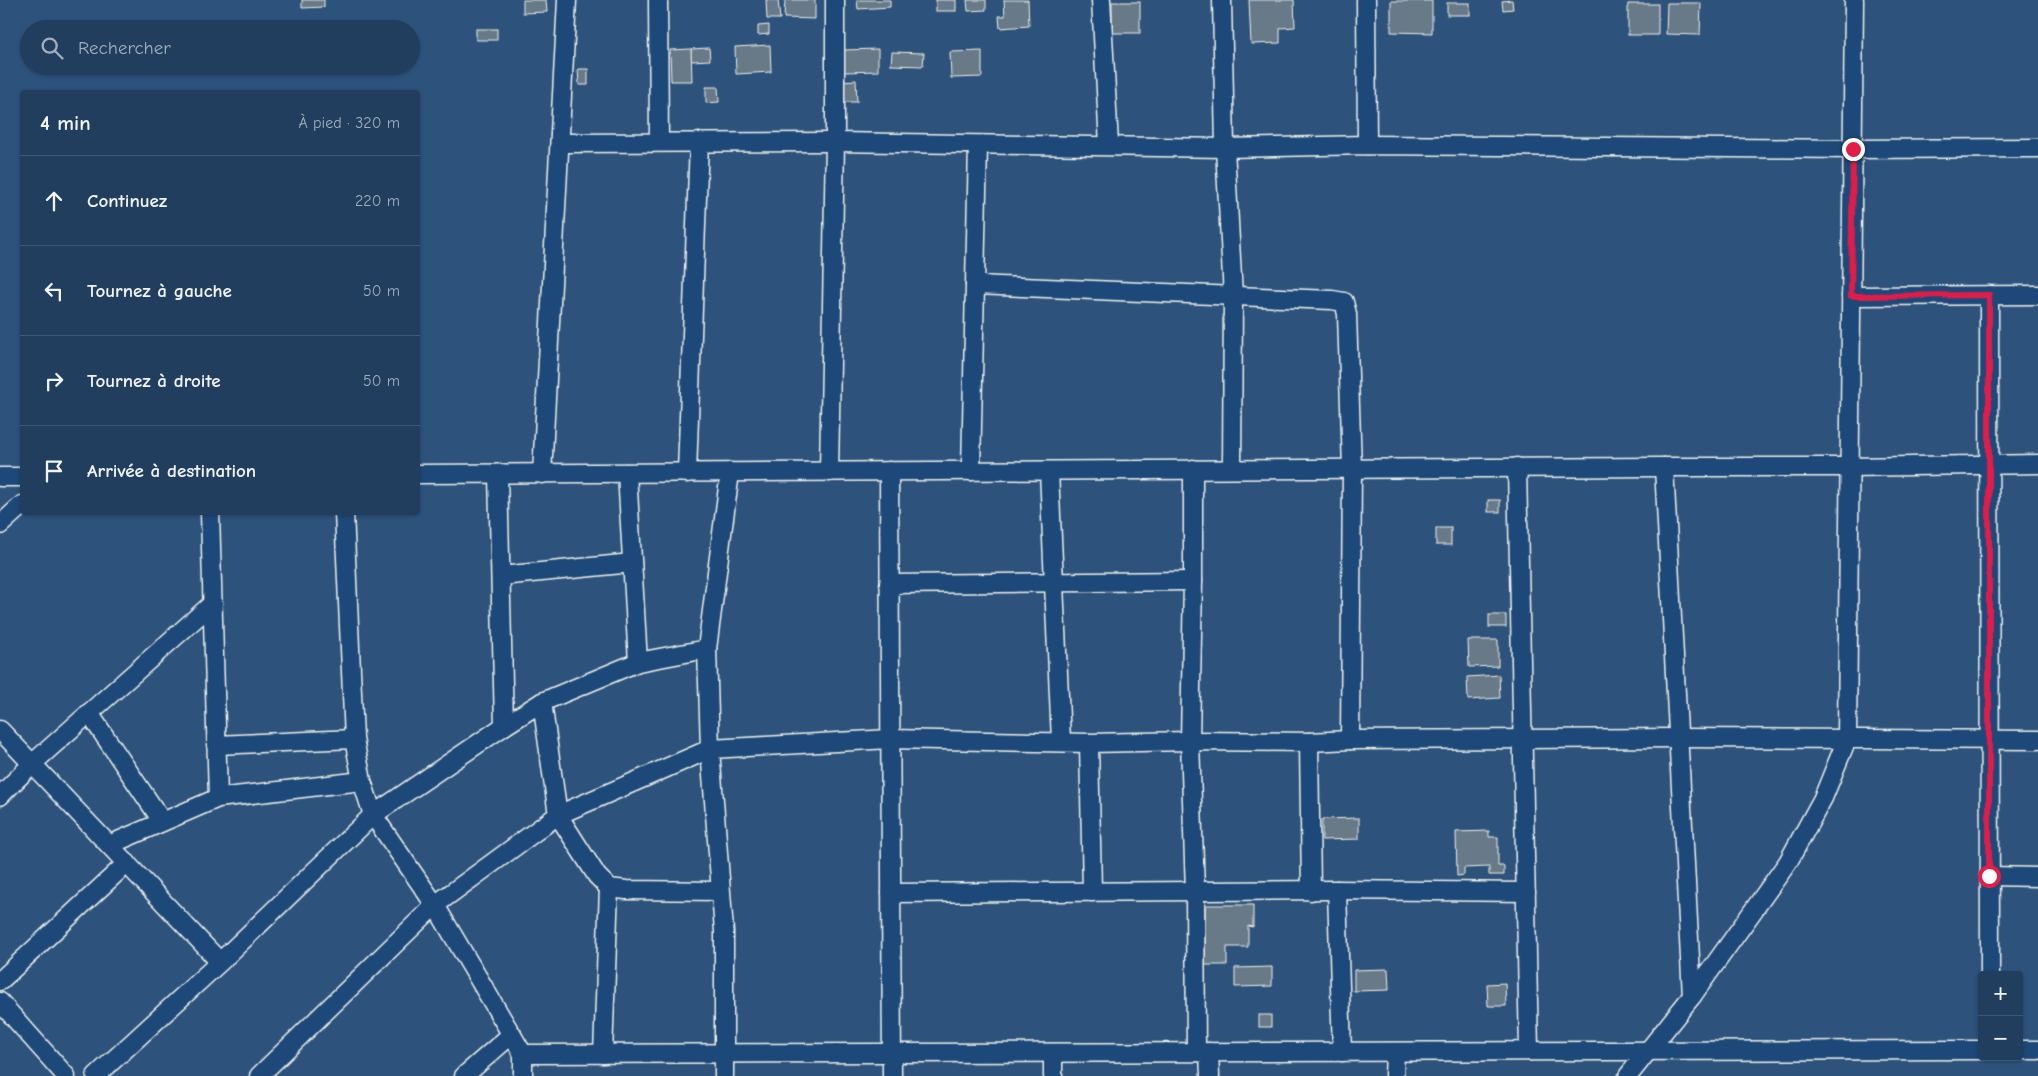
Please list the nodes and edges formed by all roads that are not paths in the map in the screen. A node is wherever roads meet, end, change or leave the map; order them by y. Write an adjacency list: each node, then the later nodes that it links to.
1 (567, 0): 11 (street)
2 (658, 0): 8 (street)
3 (835, 0): 10 (street)
4 (1101, 0): 13 (street)
5 (1222, 0): 15 (street)
6 (1366, 0): 14 (street)
7 (1854, 0): 17 (street)
8 (659, 142): 9 (street); 11 (street)
9 (699, 142): 10 (street); 37 (street)
10 (835, 142): 12 (street); 35 (street)
11 (560, 143): 40 (street)
12 (978, 145): 13 (street); 18 (street)
13 (1108, 145): 15 (street)
14 (1367, 145): 15 (street); 17 (street)
15 (1226, 148): 21 (street)
16 (2038, 148): 17 (street)
17 (1853, 149): 22 (street)
18 (974, 285): 21 (street); 33 (street)
19 (1989, 295): 20 (street); 22 (street); 23 (street)
20 (2038, 295)
21 (1233, 296): 27 (street); 29 (street)
22 (1851, 296): 26 (street)
23 (1989, 464): 24 (street); 26 (street); 63 (street)
24 (2038, 464)
25 (1664, 466): 26 (street); 28 (street); 59 (street)
26 (1850, 467): 62 (street)
27 (1352, 468): 28 (street); 29 (street); 64 (street)
28 (1517, 468): 65 (street)
29 (1232, 469): 31 (street)
30 (1049, 470): 31 (street); 33 (street); 49 (street)
31 (1193, 470): 50 (street)
32 (888, 471): 33 (street); 35 (street); 51 (street)
33 (971, 471)
34 (730, 472): 35 (street); 37 (street); 53 (street)
35 (829, 472)
36 (627, 473): 37 (street); 40 (street); 47 (street)
37 (687, 473)
38 (420, 474): 39 (street)
39 (498, 474): 40 (street); 48 (street)
40 (542, 474)
41 (0, 477): 42 (street)
42 (20, 477)
43 (20, 507): 46 (street)
44 (210, 515): 52 (street)
45 (344, 515): 60 (street)
46 (0, 525)
47 (632, 563): 48 (street); 54 (street)
48 (500, 576): 57 (street)
49 (1055, 581): 50 (street); 51 (street); 67 (street)
50 (1194, 581): 68 (street)
51 (889, 584): 61 (street)
52 (213, 603): 56 (street); 71 (street)
53 (707, 649): 54 (street); 72 (street)
54 (638, 662): 55 (street)
55 (542, 702): 57 (street); 78 (street)
56 (89, 713): 73 (street); 79 (street)
57 (504, 726): 77 (street)
58 (0, 730): 73 (street)
59 (1677, 738): 62 (street); 65 (street); 96 (street)
60 (354, 739): 71 (street); 74 (street)
61 (890, 739): 67 (street); 72 (street); 91 (street)
62 (1847, 739): 63 (street); 96 (street)
63 (1990, 739): 66 (street); 82 (street)
64 (1350, 740): 65 (street); 69 (street)
65 (1523, 740): 90 (street)
66 (2038, 740)
67 (1061, 741): 70 (street)
68 (1190, 741): 69 (street); 70 (street); 87 (street)
69 (1309, 742): 88 (street)
70 (1089, 743): 89 (street)
71 (216, 745): 76 (street)
72 (710, 749): 78 (street); 85 (street)
73 (33, 763): 75 (street); 80 (street)
74 (362, 781): 76 (street); 77 (street)
75 (0, 796)
76 (218, 798): 79 (street)
77 (373, 814): 92 (street); 93 (street)
78 (558, 815): 84 (street); 92 (street)
79 (162, 821): 80 (street)
80 (108, 845): 81 (street)
81 (127, 863): 93 (street); 95 (street)
82 (1989, 876): 83 (street); 94 (street)
83 (2038, 877)
84 (609, 888): 85 (street); 110 (street)
85 (720, 890): 111 (street)
86 (1337, 890): 88 (street); 90 (street); 105 (street)
87 (1195, 891): 88 (street); 89 (street); 104 (street)
88 (1311, 891)
89 (1092, 892): 91 (street)
90 (1526, 892): 102 (street)
91 (891, 893): 107 (street)
92 (435, 905): 98 (street); 114 (street)
93 (220, 962): 113 (street)
94 (1990, 971)
95 (0, 981)
96 (1692, 996): 103 (street)
97 (0, 1002): 112 (street)
98 (512, 1034): 109 (street); 115 (street)
99 (1978, 1050): 103 (street)
100 (2023, 1050): 101 (street)
101 (2038, 1050)
102 (1530, 1051): 103 (street); 106 (street)
103 (1649, 1051): 122 (street)
104 (1202, 1052): 105 (street); 108 (street); 120 (street)
105 (1342, 1052): 106 (street)
106 (1395, 1052): 121 (street)
107 (892, 1053): 108 (street); 111 (street); 118 (street)
108 (1053, 1053): 119 (street)
109 (523, 1054): 110 (street); 116 (street)
110 (603, 1054): 111 (street)
111 (724, 1054): 117 (street)
112 (66, 1076)
113 (96, 1076)
114 (259, 1076)
115 (464, 1076)
116 (523, 1076)
117 (724, 1076)
118 (892, 1076)
119 (1053, 1076)
120 (1210, 1076)
121 (1394, 1076)
122 (1628, 1076)

